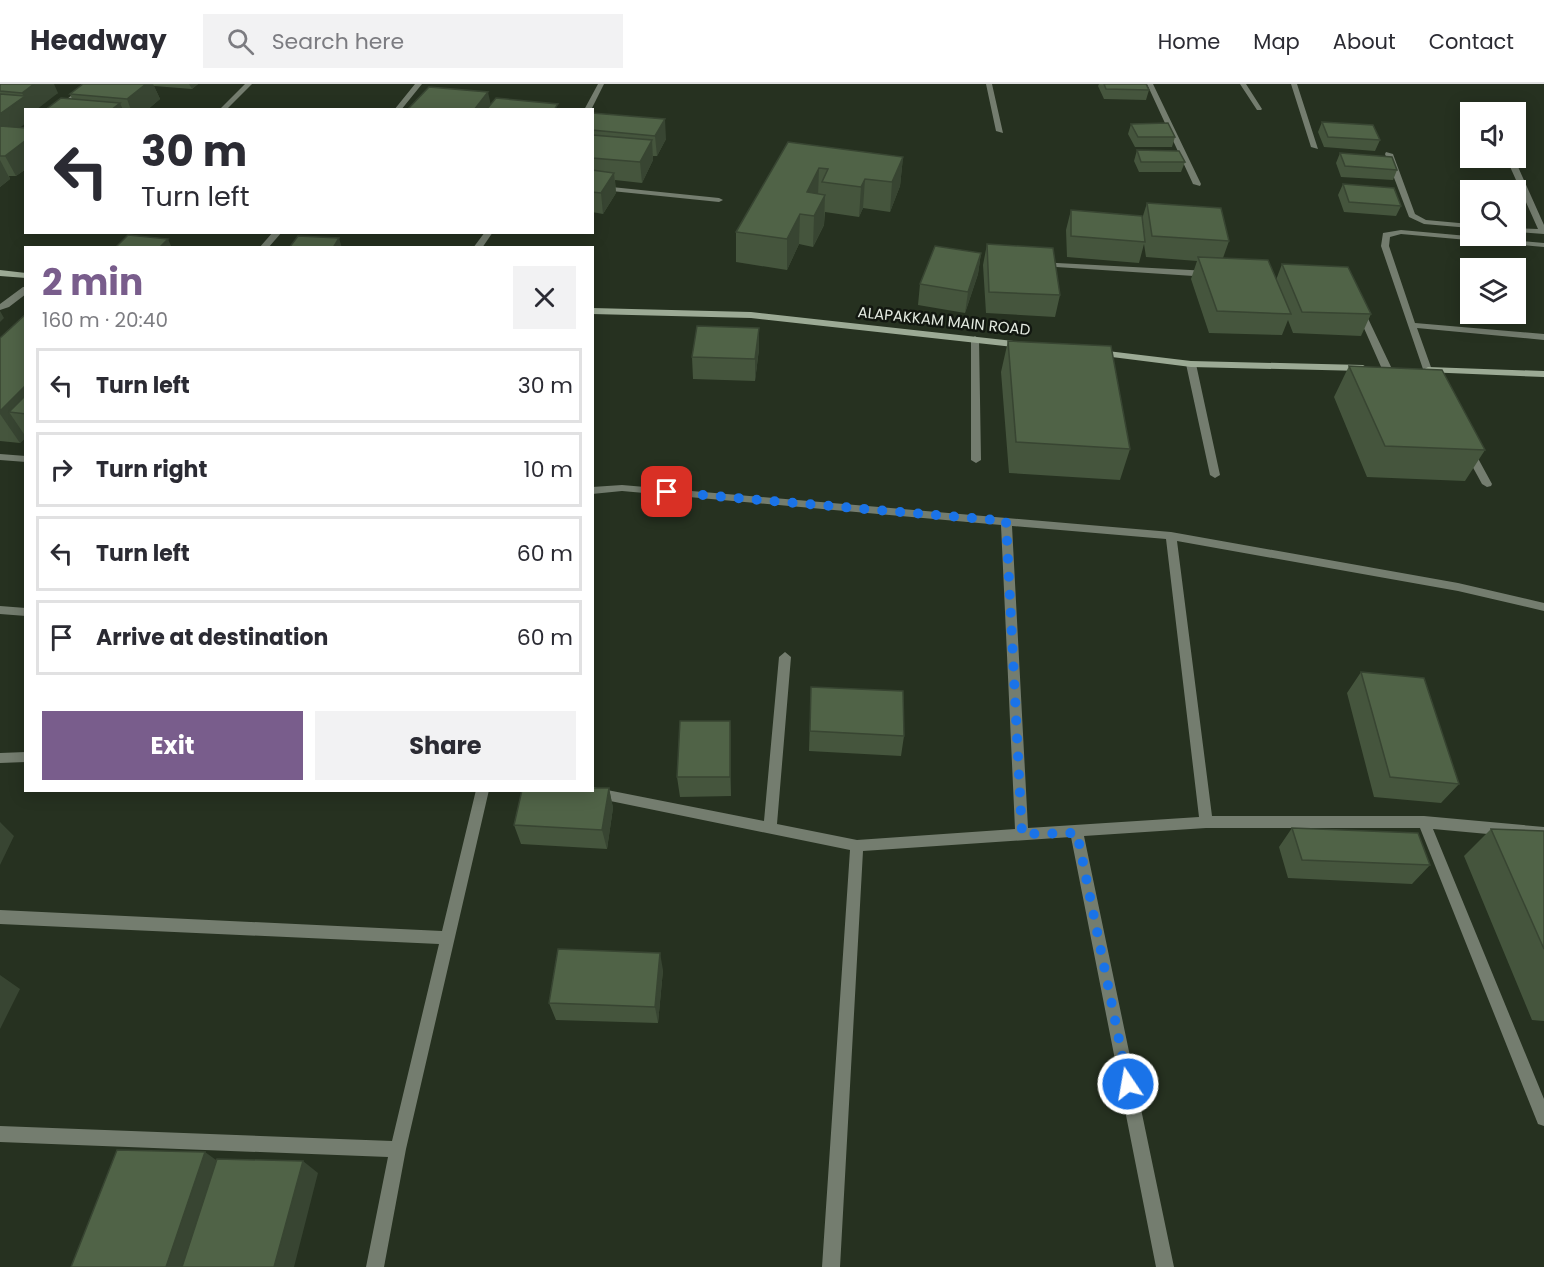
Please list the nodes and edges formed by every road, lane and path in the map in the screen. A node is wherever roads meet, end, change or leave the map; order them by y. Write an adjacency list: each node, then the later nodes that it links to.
1 (88, 84): 9 (street)
2 (249, 84): 10 (street)
3 (419, 84): 11 (street)
4 (601, 84): 12 (street)
5 (989, 84): 14 (street)
6 (1150, 84): 18 (street)
7 (1243, 84): 13 (street)
8 (1294, 84): 15 (street)
9 (59, 108)
10 (224, 108)
11 (399, 108)
12 (588, 108)
13 (1259, 109)
14 (1000, 131)
15 (1315, 147)
16 (1389, 154): 21 (street)
17 (1515, 168): 23 (street)
18 (1197, 184)
19 (594, 187): 20 (street)
20 (719, 200)
21 (1460, 225)
22 (1526, 231): 23 (street)
23 (1543, 232)
24 (276, 234): 26 (street)
25 (1544, 245): 35 (street)
26 (265, 246)
27 (1035, 264): 29 (street)
28 (0, 273): 30 (main road)
29 (1224, 275)
30 (24, 276)
31 (24, 291): 33 (street)
32 (1355, 300): 41 (street)
33 (0, 307)
34 (594, 311): 37 (main road, ALAPAKKAM MAIN ROAD)
35 (1412, 325): 36 (street); 42 (street)
36 (1544, 338)
37 (975, 339): 38 (main road, ALAPAKKAM MAIN ROAD); 48 (street)
38 (1032, 346)
39 (1089, 352): 40 (main road)
40 (1191, 364): 41 (main road); 49 (street)
41 (1392, 369)
42 (1422, 370): 43 (main road); 44 (street)
43 (1544, 374)
44 (1432, 380)
45 (1465, 442): 50 (street)
46 (0, 457): 47 (street)
47 (24, 459)
48 (976, 460)
49 (1215, 476)
50 (1487, 484)
51 (594, 491): 52 (street)
52 (1006, 521): 53 (street); 67 (street)
53 (1170, 536): 54 (street); 62 (street)
54 (1544, 607)
55 (0, 610): 56 (street)
56 (24, 612)
57 (785, 657): 64 (street)
58 (0, 758): 59 (street)
59 (24, 758)
60 (483, 792): 70 (street)
61 (591, 792): 64 (street)
62 (1206, 822): 63 (street); 65 (street)
63 (1424, 822): 66 (street); 71 (street)
64 (770, 827): 68 (street)
65 (1077, 833): 67 (street); 76 (street)
66 (1544, 833)
67 (1022, 834): 68 (street)
68 (856, 846): 75 (street)
69 (0, 917): 70 (street)
70 (449, 938): 73 (street)
71 (1544, 1118)
72 (0, 1134): 73 (street)
73 (398, 1149): 74 (street)
74 (375, 1267)
75 (831, 1267)
76 (1166, 1267)

